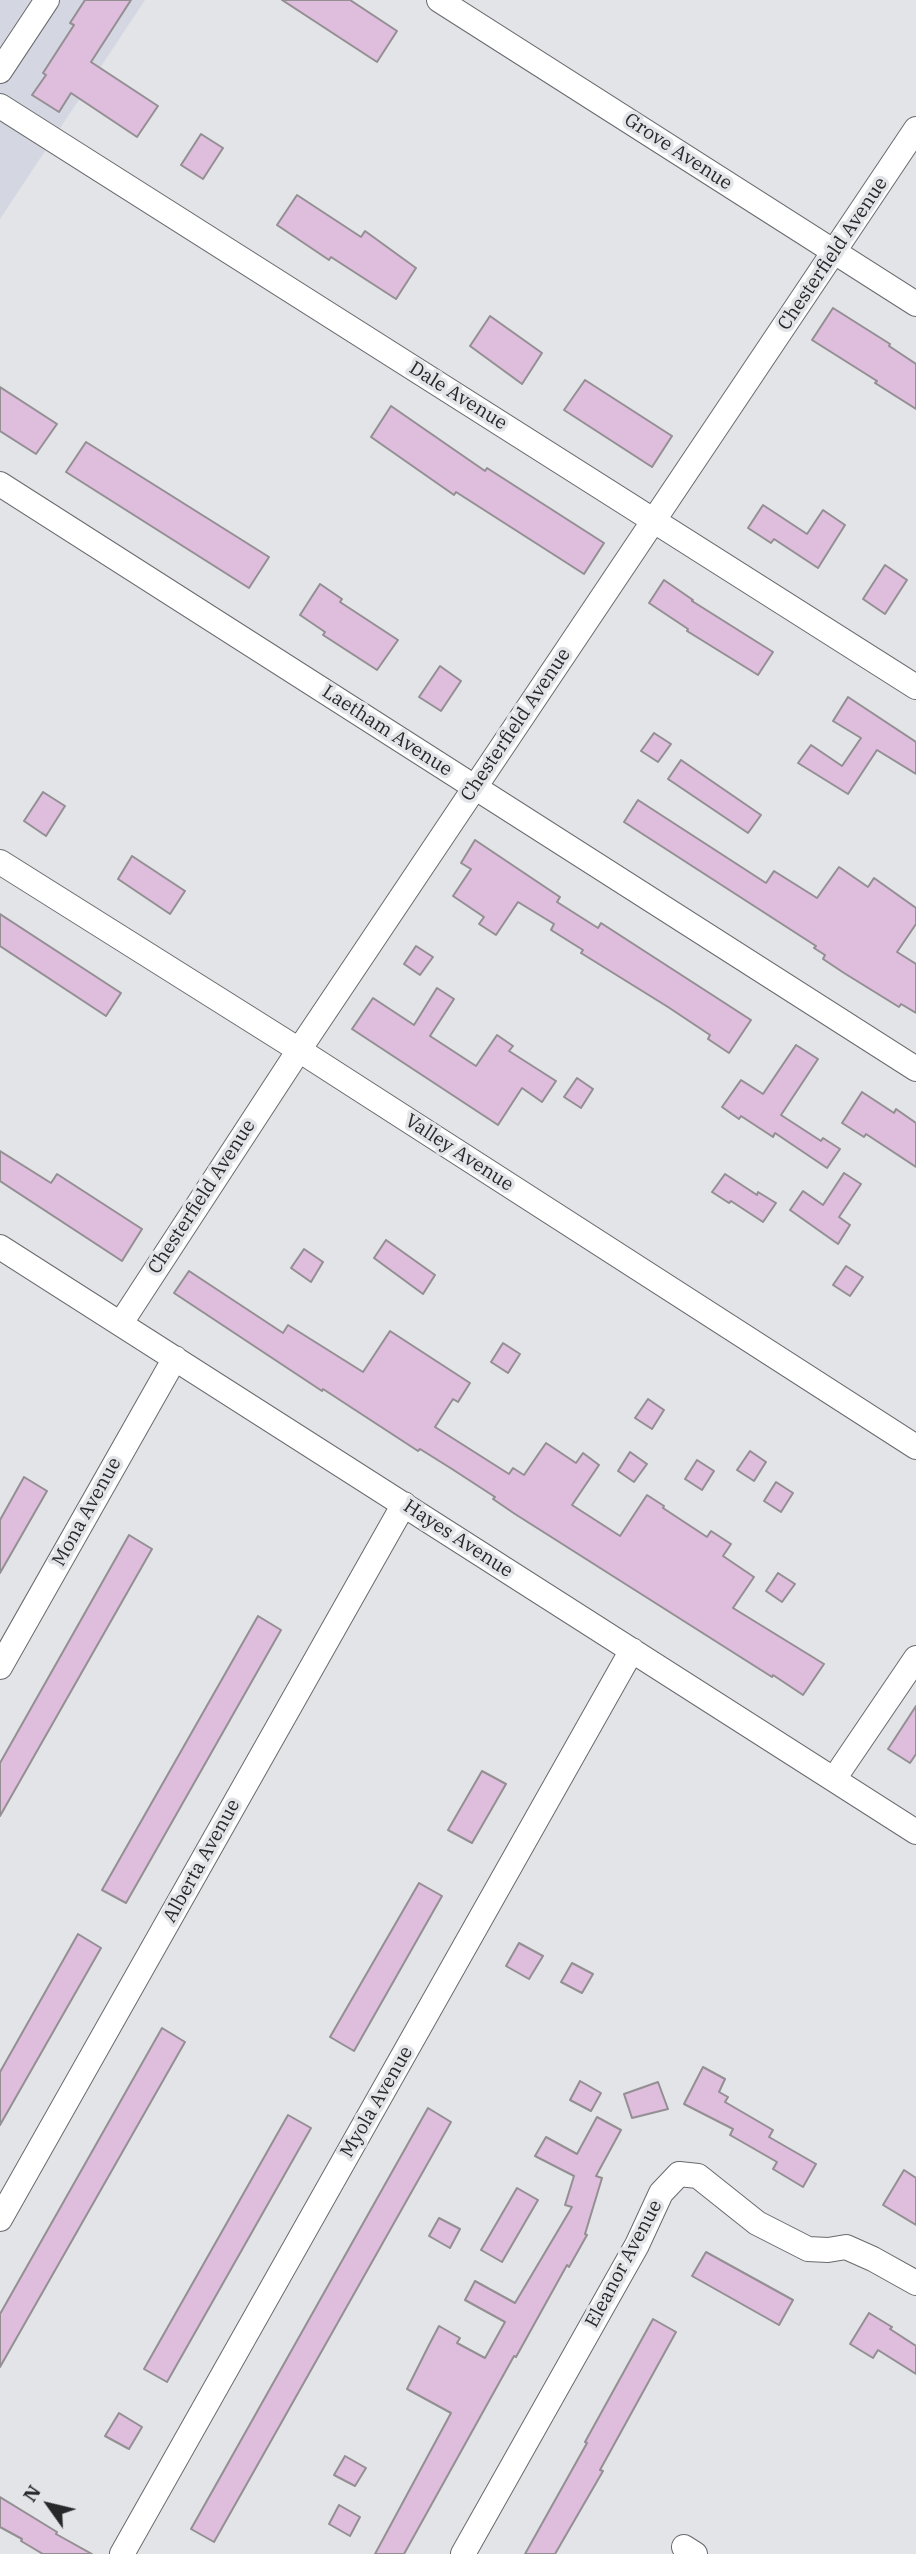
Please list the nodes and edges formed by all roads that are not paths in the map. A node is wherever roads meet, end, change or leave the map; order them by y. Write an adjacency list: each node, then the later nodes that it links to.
1 (47, 0): 3 (street)
2 (439, 0): 6 (street, Grove Avenue)
3 (0, 71)
4 (0, 106): 9 (street, Dale Avenue)
5 (916, 129): 6 (street, Chesterfield Avenue)
6 (835, 252): 7 (street, Grove Avenue); 9 (street, Chesterfield Avenue)
7 (916, 304)
8 (0, 484): 11 (street, Laetham Avenue)
9 (654, 520): 10 (street, Dale Avenue); 11 (street, Chesterfield Avenue)
10 (916, 687)
11 (475, 787): 13 (street, Chesterfield Avenue); 14 (street, Laetham Avenue)
12 (0, 862): 13 (street, Valley Avenue)
13 (299, 1050): 16 (street, Chesterfield Avenue); 18 (street, Valley Avenue)
14 (916, 1069)
15 (0, 1247): 16 (street, Hayes Avenue)
16 (121, 1324): 17 (street, Hayes Avenue)
17 (174, 1358): 19 (street, Hayes Avenue); 22 (street, Mona Avenue)
18 (916, 1447)
19 (404, 1504): 20 (street, Hayes Avenue); 25 (street, Alberta Avenue)
20 (632, 1650): 23 (street, Hayes Avenue); 27 (street, Myola Avenue)
21 (916, 1658): 23 (street)
22 (0, 1667)
23 (834, 1779): 24 (street, Hayes Avenue)
24 (916, 1832)
25 (0, 2219)
26 (916, 2283): 28 (street, Eleanor Avenue)
27 (122, 2554)
28 (463, 2554)

